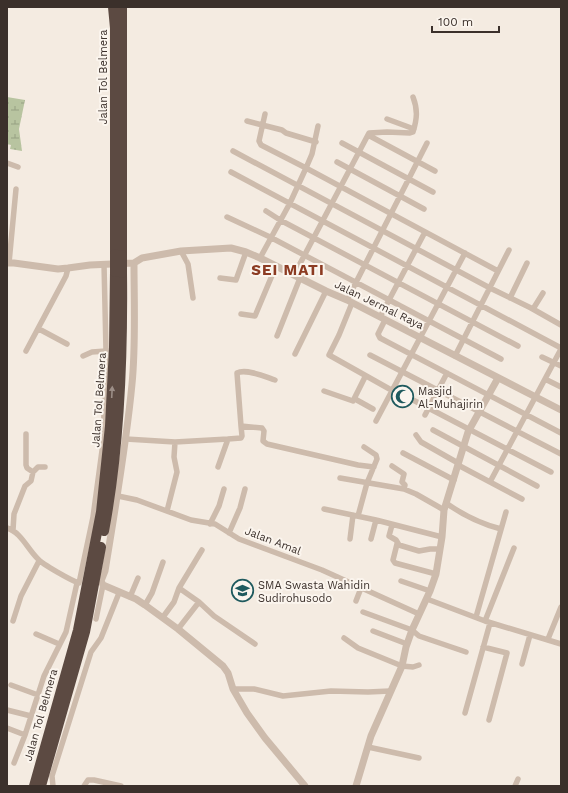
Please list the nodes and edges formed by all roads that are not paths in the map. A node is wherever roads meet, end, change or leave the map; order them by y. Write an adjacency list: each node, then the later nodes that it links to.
1 (113, 7): 48 (highway, Jalan Tol Belmera)
2 (122, 7): 48 (highway, Jalan Tol Belmera)
3 (413, 97): 9 (street)
4 (265, 114): 7 (street)
5 (387, 119): 9 (street)
6 (247, 121): 7 (street)
7 (263, 125): 11 (street); 20 (street)
8 (318, 126): 11 (street)
9 (414, 129): 10 (street)
10 (368, 135): 15 (street); 17 (street)
11 (316, 142): 20 (street)
12 (342, 143): 15 (street)
13 (427, 143): 17 (street)
14 (232, 151): 25 (street)
15 (359, 152): 21 (street); 24 (street)
16 (337, 162): 21 (street)
17 (418, 162): 22 (street); 24 (street)
18 (7, 163): 19 (street)
19 (18, 167)
20 (306, 168): 25 (street); 26 (street)
21 (350, 169): 26 (street); 29 (street)
22 (435, 171)
23 (231, 172): 30 (street)
24 (409, 179): 28 (street); 29 (street)
25 (298, 186): 30 (street); 31 (street)
26 (341, 186): 31 (street); 34 (street)
27 (16, 189): 51 (street)
28 (433, 192)
29 (400, 196): 32 (street); 34 (street)
30 (290, 203): 36 (street); 37 (street)
31 (332, 204): 37 (street); 38 (street)
32 (424, 209)
33 (266, 211): 36 (street)
34 (391, 214): 38 (street); 39 (street)
35 (227, 217): 40 (street)
36 (280, 220): 40 (street); 41 (street)
37 (323, 221): 41 (street); 42 (street)
38 (382, 230): 42 (street); 43 (street)
39 (425, 232): 43 (street); 47 (street)
40 (270, 237): 49 (street); 50 (street)
41 (314, 238): 49 (street); 55 (street)
42 (374, 248): 55 (street); 57 (street)
43 (416, 249): 57 (street); 59 (street)
44 (508, 250): 60 (street)
45 (181, 251): 46 (street, Jalan Jermal Raya); 52 (street, Jalan Jermal Raya); 70 (street)
46 (246, 252): 50 (street, Jalan Jermal Raya); 63 (street)
47 (464, 253): 59 (street); 60 (street)
48 (118, 255): 61 (highway, Jalan Tol Belmera, bridge)
49 (305, 255): 62 (street); 64 (street)
50 (260, 258): 56 (street, Jalan Jermal Raya)
51 (8, 263): 58 (street)
52 (134, 263): 54 (street); 128 (street)
53 (528, 263): 71 (street)
54 (106, 264): 58 (street); 90 (street)
55 (365, 265): 64 (street); 65 (street)
56 (276, 266): 62 (street, Jalan Jermal Raya); 77 (street)
57 (408, 266): 65 (street); 66 (street)
58 (68, 268): 82 (street)
59 (456, 270): 66 (street); 67 (street)
60 (498, 271): 67 (street)
61 (119, 272): 227 (highway, Jalan Tol Belmera, one-way to 61); 228 (highway, Jalan Tol Belmera)
62 (297, 277): 68 (street, Jalan Jermal Raya); 83 (street)
63 (220, 278)
64 (356, 282): 72 (street); 73 (street)
65 (399, 283): 72 (street); 74 (street)
66 (447, 287): 74 (street); 75 (street)
67 (490, 288): 71 (street); 75 (street)
68 (326, 291): 73 (street, Jalan Jermal Raya); 91 (street)
69 (543, 293): 76 (street)
70 (193, 298)
71 (510, 298): 76 (street)
72 (390, 300): 78 (street); 79 (street)
73 (350, 302): 78 (street, Jalan Jermal Raya); 102 (street)
74 (438, 304): 79 (street); 80 (street)
75 (482, 305): 80 (street); 88 (street)
76 (533, 309): 81 (street)
77 (241, 314)
78 (383, 319): 84 (street, Jalan Jermal Raya); 92 (street)
79 (430, 321): 84 (street); 85 (street)
80 (473, 322): 85 (street); 87 (street)
81 (561, 325)
82 (39, 329): 86 (street); 89 (street)
83 (278, 336)
84 (421, 338): 92 (street); 95 (street, Jalan Jermal Raya)
85 (464, 339): 95 (street); 97 (street)
86 (67, 344)
87 (518, 346)
88 (561, 348): 98 (street)
89 (26, 351)
90 (106, 351): 94 (street); 177 (street)
91 (295, 354)
92 (413, 354): 100 (street); 101 (street)
93 (370, 355): 100 (street)
94 (83, 356)
95 (456, 356): 103 (street, Jalan Jermal Raya)
96 (542, 357): 98 (street)
97 (501, 359)
98 (554, 362): 99 (street); 104 (street)
99 (561, 366)
100 (403, 372): 107 (street); 109 (street)
101 (447, 373): 107 (street); 110 (street)
102 (366, 377): 109 (street); 112 (street)
103 (498, 378): 110 (street); 111 (street, Jalan Jermal Raya)
104 (545, 379): 106 (street); 111 (street)
105 (275, 380): 121 (street)
106 (561, 387)
107 (438, 390): 114 (street); 117 (street)
108 (324, 391): 112 (street)
109 (393, 391): 120 (street)
110 (488, 394): 117 (street); 118 (street)
111 (535, 397): 116 (street, Jalan Jermal Raya); 118 (street)
112 (355, 399): 115 (street)
113 (413, 400): 114 (street)
114 (429, 407): 119 (street); 122 (street)
115 (373, 409)
116 (561, 410)
117 (479, 411): 122 (street); 124 (street)
118 (526, 414): 124 (street); 125 (street)
119 (425, 415)
120 (376, 421)
121 (241, 426): 129 (street); 141 (street)
122 (469, 428): 131 (street); 133 (street)
123 (433, 430): 131 (street)
124 (517, 431): 133 (street); 135 (street)
125 (561, 433)
126 (26, 434): 142 (street)
127 (416, 435): 136 (street)
128 (126, 439): 130 (street); 152 (street)
129 (228, 439): 130 (street); 140 (street)
130 (175, 442): 156 (street)
131 (464, 446): 136 (street); 138 (street)
132 (364, 447): 141 (street)
133 (508, 449): 138 (street); 143 (street)
134 (403, 453): 145 (street)
135 (561, 454)
136 (458, 464): 145 (street); 146 (street)
137 (392, 466): 151 (street)
138 (499, 466): 146 (street); 148 (street)
139 (45, 467): 142 (street)
140 (218, 467)
141 (374, 467): 147 (street)
142 (33, 472): 162 (street)
143 (551, 472)
144 (340, 478): 147 (street)
145 (454, 480): 154 (street)
146 (490, 482): 153 (street)
147 (367, 483): 151 (street); 158 (street)
148 (536, 486)
149 (224, 489): 160 (street)
150 (245, 489): 164 (street)
151 (404, 490): 154 (street)
152 (118, 496): 156 (street, Jalan Amal); 178 (street)
153 (522, 499)
154 (445, 507): 163 (street); 165 (street)
155 (324, 509): 158 (street)
156 (167, 511): 160 (street, Jalan Amal)
157 (506, 512): 163 (street)
158 (356, 515): 159 (street); 166 (street)
159 (376, 520): 161 (street); 167 (street)
160 (210, 524): 164 (street, Jalan Amal)
161 (392, 525): 165 (street); 168 (street)
162 (10, 529): 172 (street)
163 (500, 529): 193 (street)
164 (229, 533): 180 (street, Jalan Amal)
165 (442, 537): 170 (street)
166 (350, 539)
167 (371, 539)
168 (397, 544): 170 (street); 174 (street)
169 (514, 548): 196 (street)
170 (440, 549): 174 (street)
171 (202, 550): 179 (street)
172 (39, 561): 177 (street); 195 (street)
173 (163, 562): 187 (street)
174 (436, 574): 181 (street)
175 (138, 578): 183 (street)
176 (401, 581): 181 (street)
177 (78, 583): 204 (street)
178 (103, 585): 182 (street); 194 (street)
179 (179, 588): 186 (street); 192 (street)
180 (361, 588): 185 (street); 191 (street, Jalan Amal)
181 (430, 591): 184 (street)
182 (119, 593): 183 (street); 229 (street)
183 (130, 597): 187 (street)
184 (427, 599): 191 (street); 193 (street)
185 (356, 601)
186 (199, 602): 197 (street); 205 (street)
187 (145, 605): 192 (street)
188 (561, 607): 190 (street)
189 (362, 612): 198 (street)
190 (560, 613): 203 (street)
191 (419, 614): 198 (street)
192 (163, 617): 197 (street)
193 (476, 617): 196 (street)
194 (96, 619)
195 (13, 621)
196 (488, 622): 201 (street); 208 (street)
197 (178, 628): 214 (street)
198 (412, 630): 206 (street); 209 (street)
199 (373, 631): 206 (street)
200 (36, 634): 204 (street)
201 (530, 635): 203 (street); 210 (street)
202 (344, 638): 212 (street)
203 (548, 640): 207 (street)
204 (59, 644): 216 (street)
205 (254, 644)
206 (407, 644): 212 (street)
207 (561, 644)
208 (483, 647): 218 (street); 220 (street)
209 (466, 652)
210 (522, 664)
211 (419, 665): 212 (street)
212 (402, 666): 215 (street)
213 (10, 685): 216 (street)
214 (233, 689): 215 (street); 232 (street)
215 (390, 691): 223 (street)
216 (38, 695): 219 (street)
217 (7, 710): 219 (street)
218 (466, 713)
219 (31, 716): 222 (street)
220 (489, 720)
221 (7, 728): 222 (street)
222 (25, 735): 225 (street)
223 (368, 746): 224 (street); 233 (street)
224 (419, 758)
225 (14, 763)
226 (518, 779): 234 (street)
227 (34, 786)
228 (41, 786)
229 (53, 786)
230 (84, 786): 231 (street)
231 (121, 786)
232 (305, 786)
233 (356, 786)
234 (515, 786)

